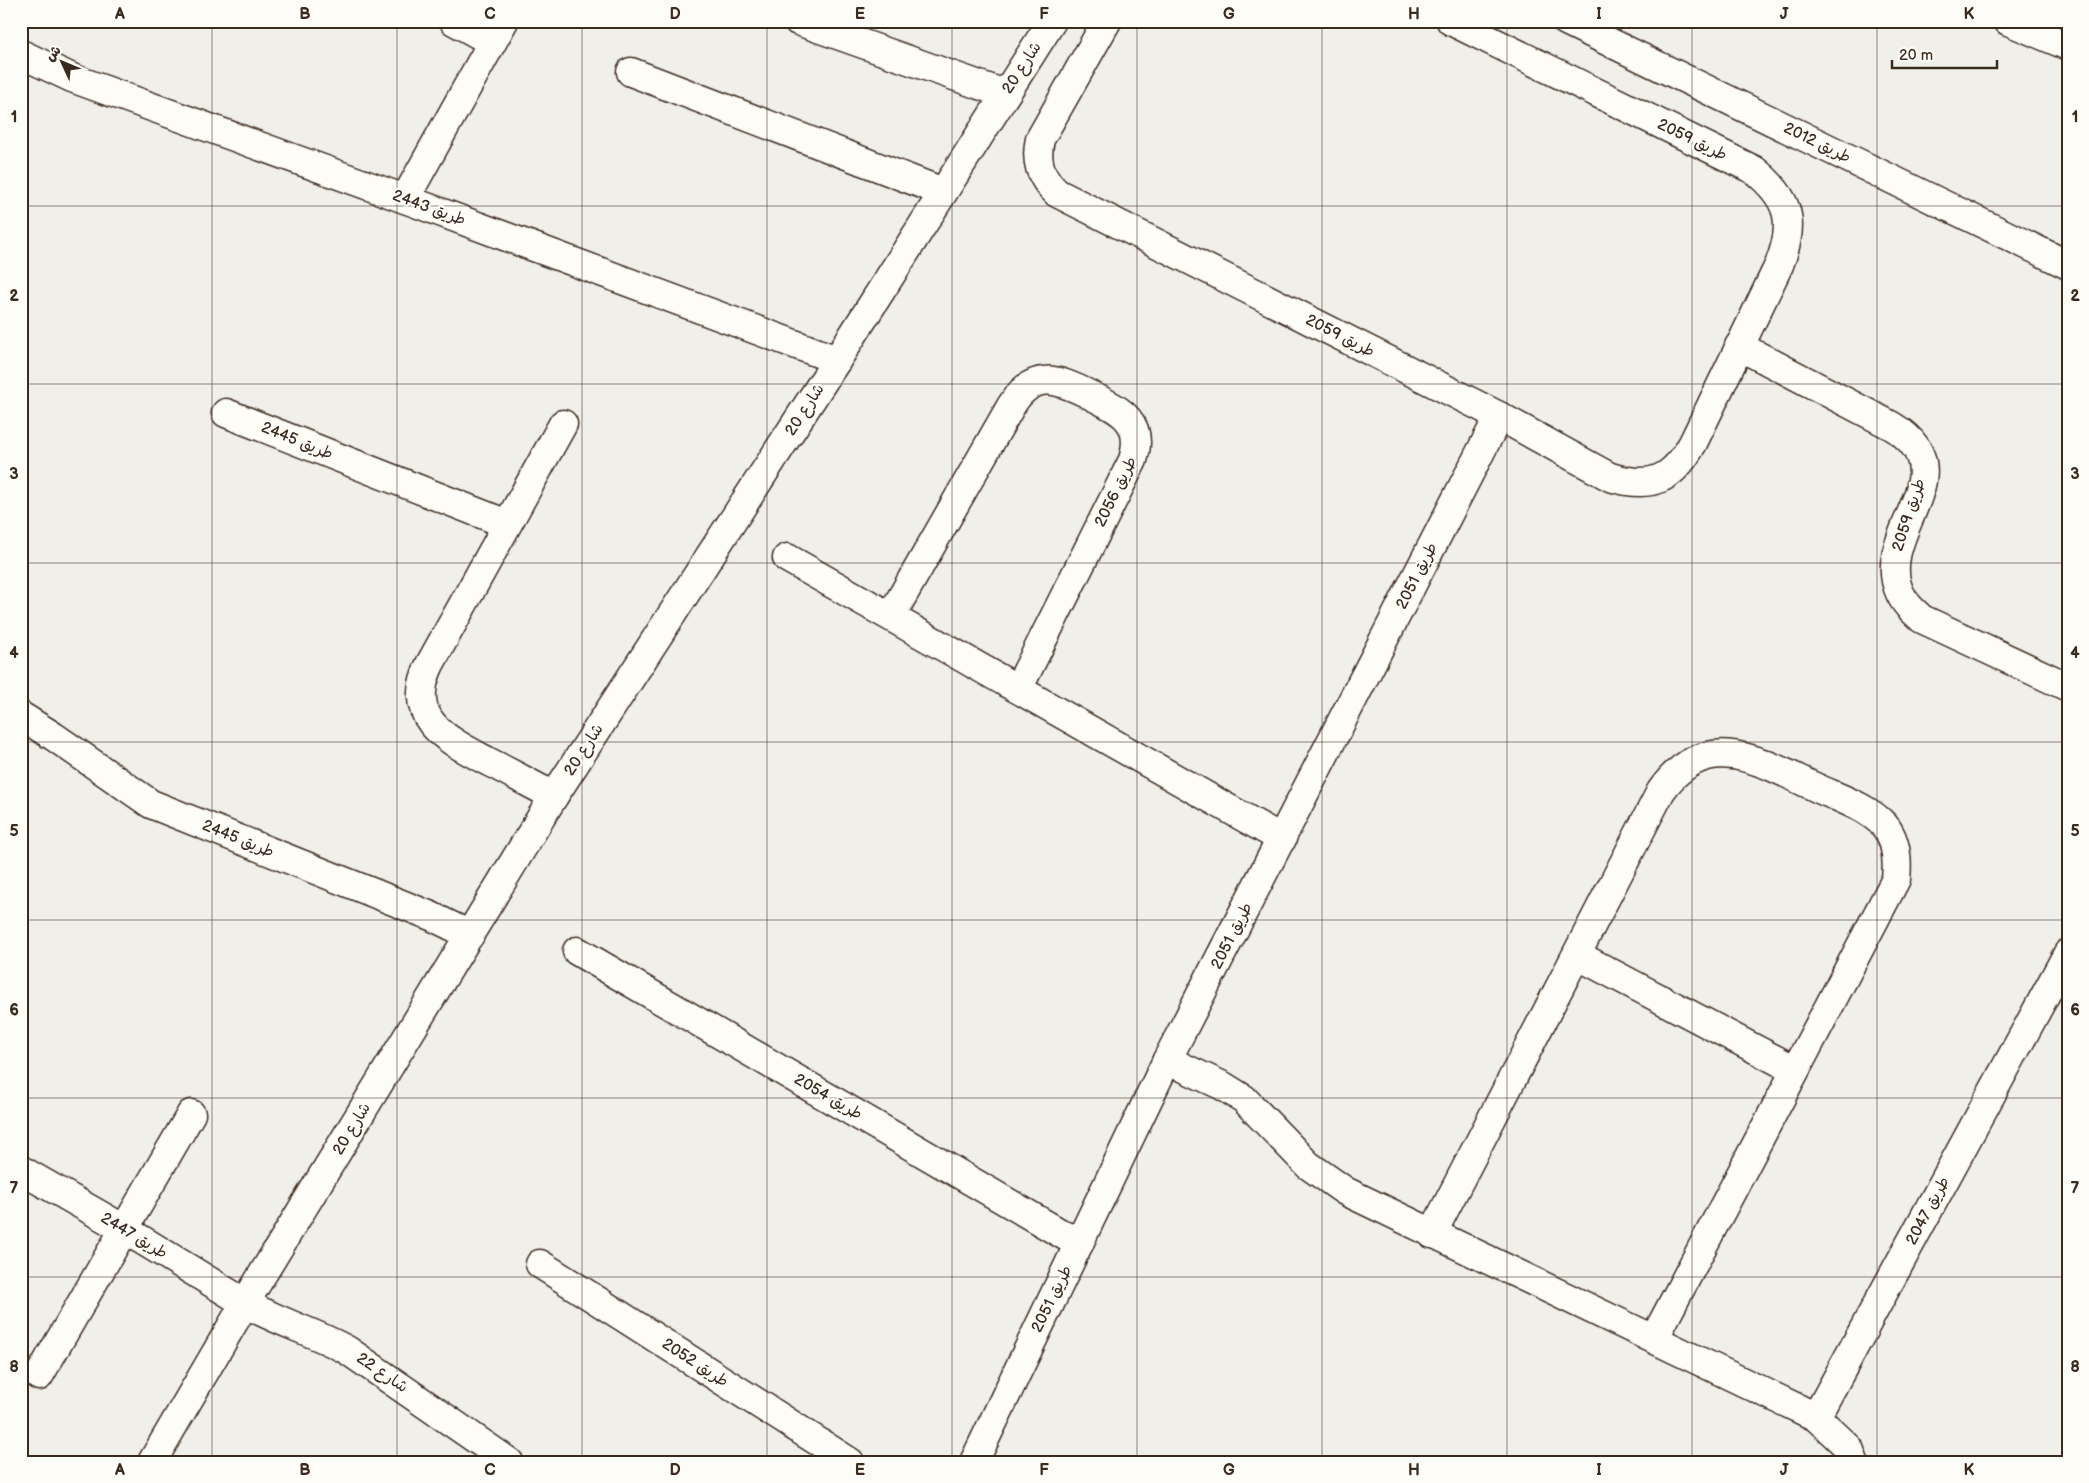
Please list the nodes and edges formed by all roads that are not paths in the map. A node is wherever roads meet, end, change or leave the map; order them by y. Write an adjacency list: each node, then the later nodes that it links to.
1 (454, 21): 8 (street)
2 (798, 21): 12 (street)
3 (1052, 21): 12 (street, شارع 20)
4 (1107, 21): 19 (street, طريق 2059)
5 (1451, 21): 16 (street, طريق 2059)
6 (1566, 21): 15 (street, طريق 2012)
7 (2008, 21): 9 (street)
8 (498, 32): 14 (street)
9 (2068, 46)
10 (21, 54): 14 (street, طريق 2443)
11 (631, 72): 13 (street)
12 (1005, 94): 13 (street, شارع 20)
13 (943, 192): 17 (street, شارع 20)
14 (405, 199): 17 (street, طريق 2443)
15 (2068, 265)
16 (1739, 346): 19 (street, طريق 2059); 24 (street, طريق 2059)
17 (837, 360): 27 (street, شارع 20)
18 (226, 413): 21 (street, طريق 2445)
19 (1498, 416): 28 (street, طريق 2051)
20 (563, 424): 21 (street)
21 (507, 524): 27 (street)
22 (787, 558): 23 (street)
23 (891, 616): 25 (street); 25 (street, طريق 2056)
24 (2068, 687)
25 (1018, 689): 28 (street)
26 (21, 716): 29 (street, طريق 2445)
27 (554, 796): 29 (street, شارع 20)
28 (1282, 839): 33 (street, طريق 2051)
29 (470, 935): 41 (street, شارع 20)
30 (576, 951): 39 (street, طريق 2054)
31 (2068, 953): 44 (street, طريق 2047)
32 (1577, 955): 34 (street); 34 (street); 38 (street)
33 (1167, 1060): 38 (street); 39 (street, طريق 2051)
34 (1795, 1070): 42 (street)
35 (191, 1114): 37 (street)
36 (21, 1170): 37 (street, طريق 2447)
37 (124, 1229): 41 (street, طريق 2447); 43 (street)
38 (1432, 1234): 42 (street)
39 (1079, 1244): 48 (street, طريق 2051)
40 (540, 1264): 47 (street, طريق 2052)
41 (245, 1303): 45 (street, شارع 20); 46 (street, شارع 22)
42 (1654, 1339): 44 (street)
43 (38, 1376)
44 (1816, 1417): 49 (street)
45 (152, 1462)
46 (509, 1462)
47 (850, 1462)
48 (974, 1462)
49 (1854, 1462)

